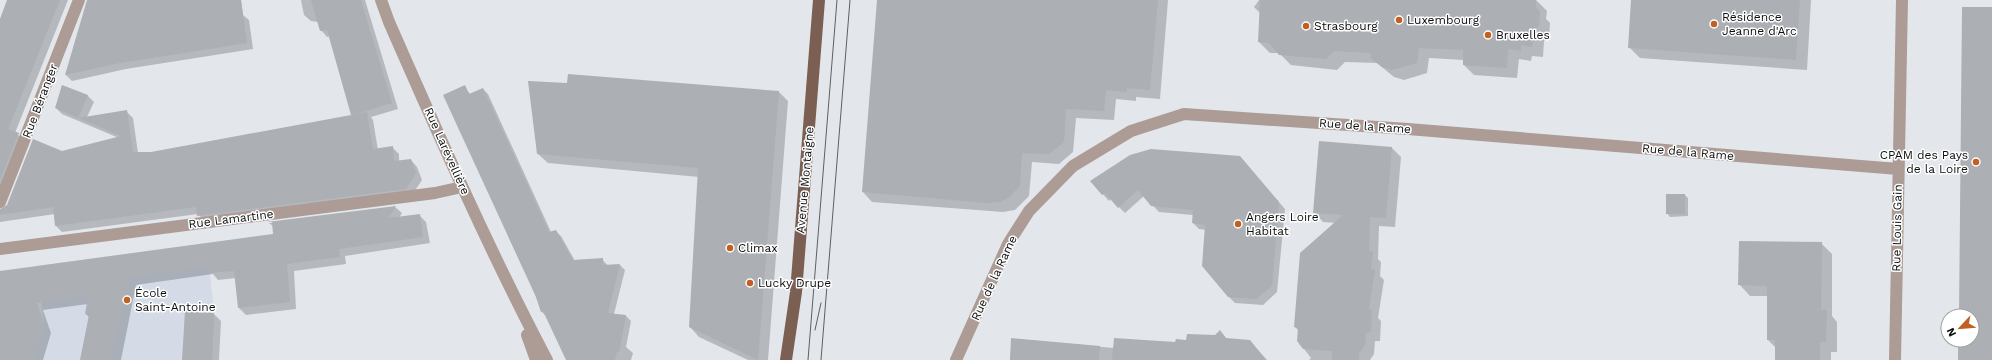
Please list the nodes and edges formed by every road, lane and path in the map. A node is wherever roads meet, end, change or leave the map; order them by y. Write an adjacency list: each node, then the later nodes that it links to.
1 (79, 0): 7 (street, Rue Béranger)
2 (382, 0): 6 (street, Rue Larévellière)
3 (820, 0): 12 (main road, Avenue Montaigne)
4 (1902, 0): 5 (street, Rue Louis Gain)
5 (1898, 169): 13 (street, Rue de la Rame); 14 (street, Rue Louis Gain)
6 (462, 187): 8 (street, Rue Lamartine); 9 (street, Rue Larévellière)
7 (0, 202)
8 (0, 249)
9 (516, 300): 10 (street, Rue Larévellière); 11 (street, Rue Larévellière)
10 (536, 360)
11 (547, 360)
12 (786, 360)
13 (956, 360)
14 (1895, 360)

